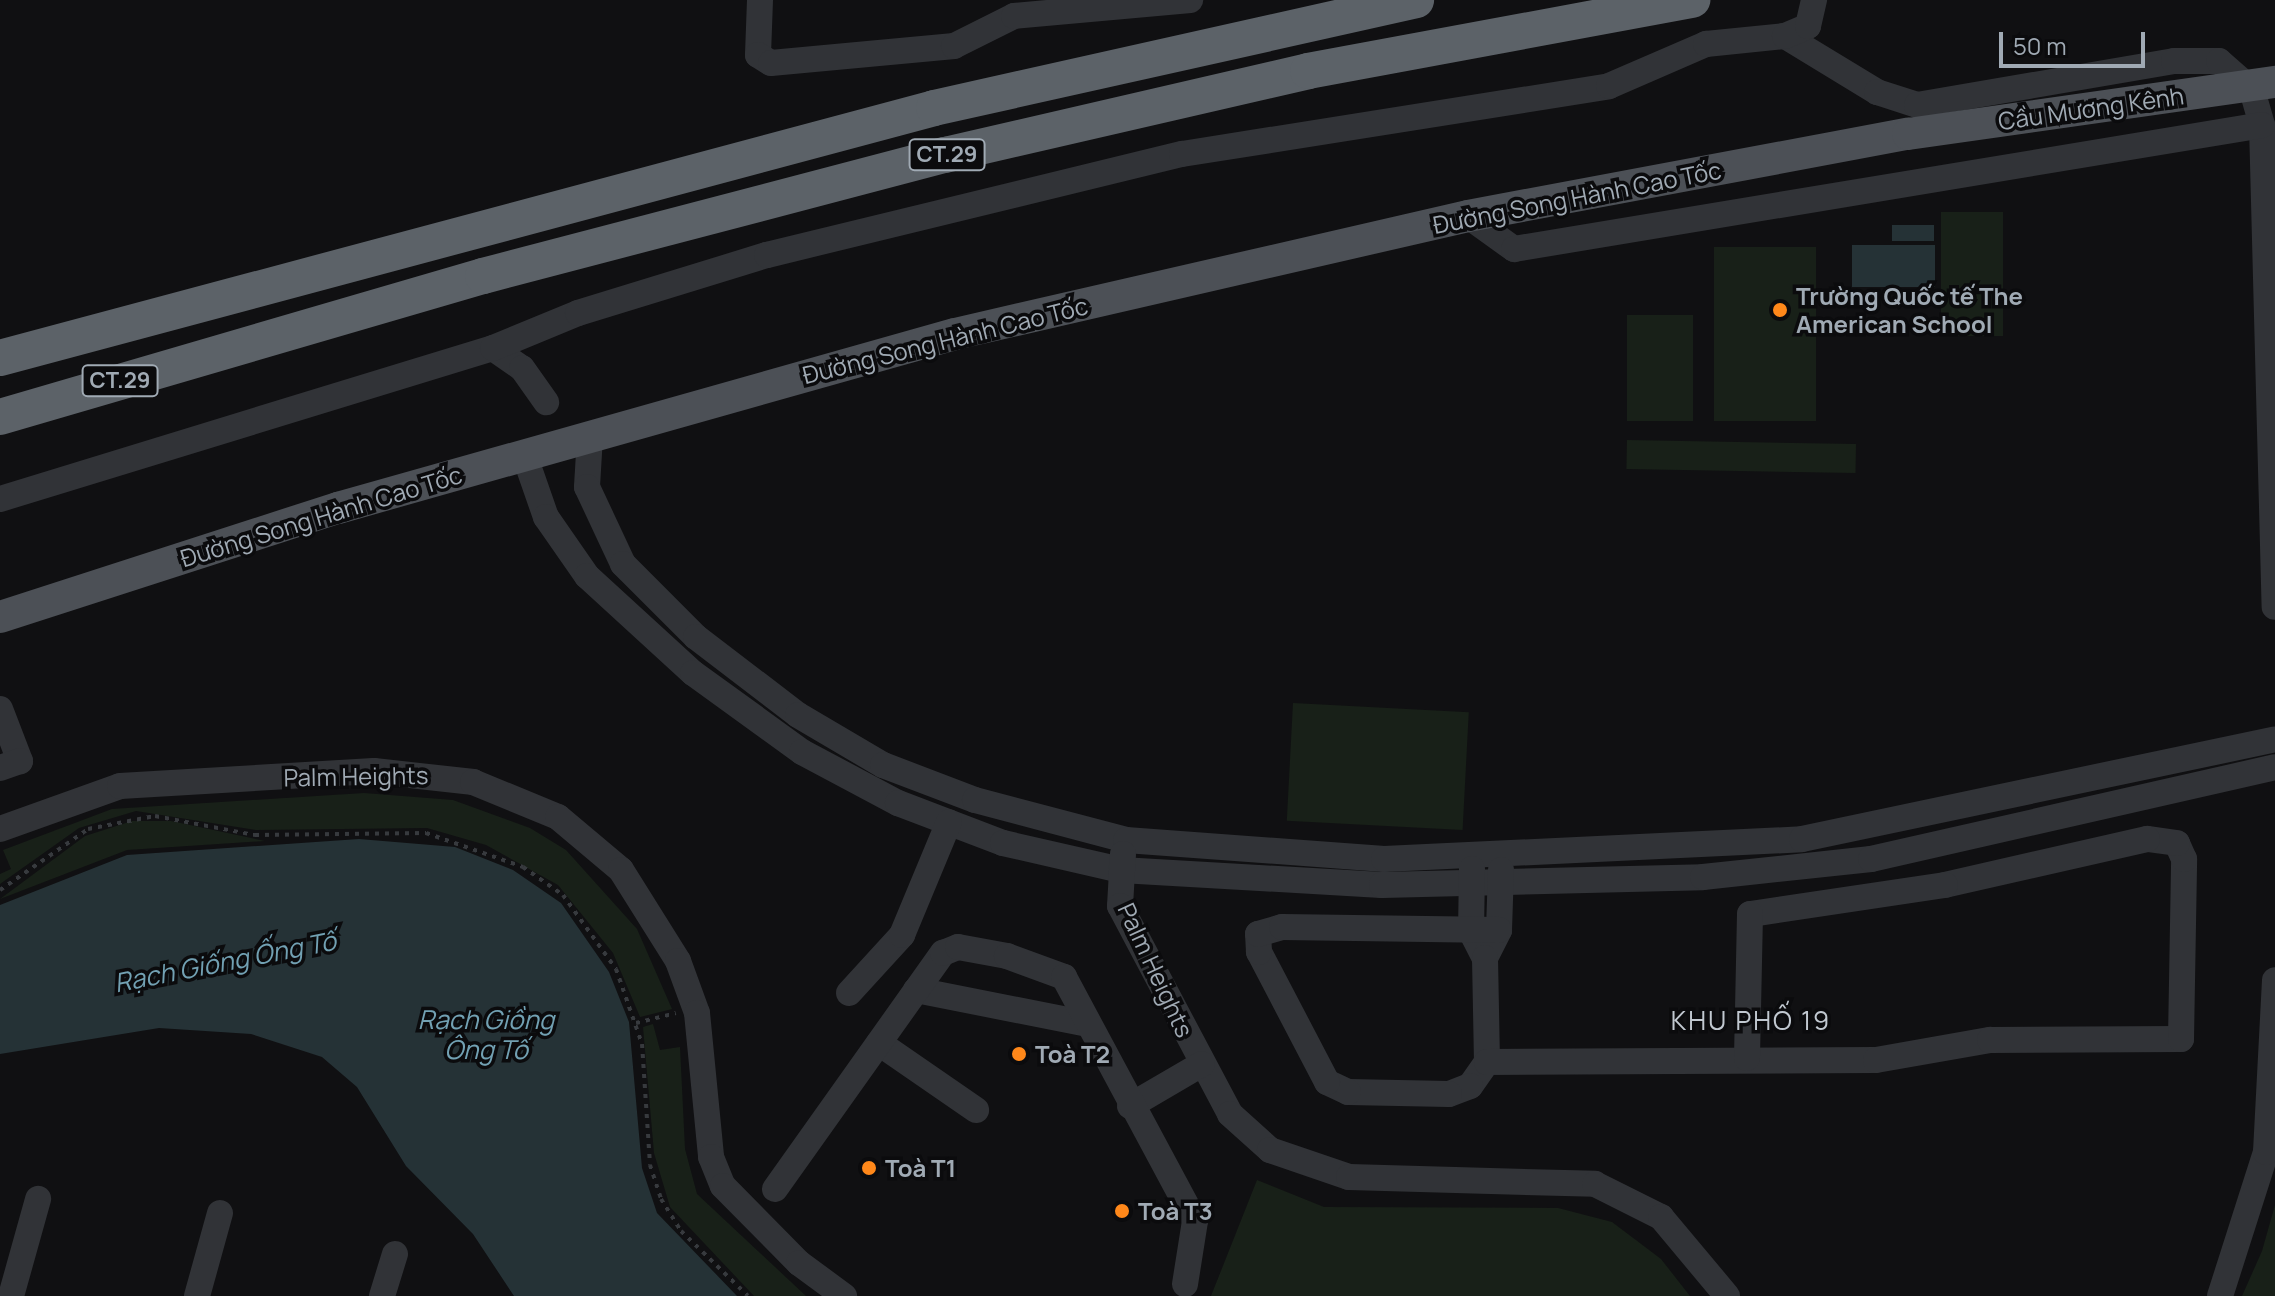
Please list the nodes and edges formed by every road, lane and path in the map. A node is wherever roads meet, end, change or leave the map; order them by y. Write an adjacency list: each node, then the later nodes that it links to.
1 (760, 0): 2 (street)
2 (1190, 0)
3 (1416, 0): 12 (highway, CT.29)
4 (1814, 0): 6 (street)
5 (1678, 2): 14 (highway, CT.29)
6 (1785, 36): 8 (street); 11 (street)
7 (2275, 82): 9 (main road, Cầu Mương Kênh, bridge)
8 (2262, 125): 10 (street); 18 (street)
9 (1908, 134): 10 (main road, Đường Song Hành Cao Tốc)
10 (1468, 216): 15 (main road, Đường Song Hành Cao Tốc)
11 (493, 348): 13 (street); 17 (street)
12 (0, 358)
13 (546, 402)
14 (0, 417)
15 (590, 436): 16 (main road, Đường Song Hành Cao Tốc); 26 (street)
16 (524, 454): 19 (main road, Đường Song Hành Cao Tốc); 24 (street, Palm Heights)
17 (0, 499)
18 (2275, 607)
19 (0, 617)
20 (0, 709): 23 (street)
21 (2275, 739): 27 (street)
22 (2275, 767): 31 (street)
23 (0, 768)
24 (949, 822): 29 (street, Palm Heights); 38 (street)
25 (0, 829): 57 (street, Palm Heights)
26 (1126, 840): 28 (street); 29 (street)
27 (1501, 857): 28 (street); 31 (street)
28 (1473, 858): 30 (street)
29 (1121, 870): 30 (street); 45 (street, Palm Heights)
30 (1471, 885): 31 (street); 34 (street)
31 (1500, 885): 33 (street)
32 (0, 890): 40 (path)
33 (1499, 930): 34 (street); 35 (street)
34 (1471, 931): 35 (street); 44 (street)
35 (1485, 958): 44 (street)
36 (2275, 980): 59 (street)
37 (916, 990): 41 (street); 41 (street); 42 (street)
38 (849, 993)
39 (676, 1013): 40 (path)
40 (636, 1023): 56 (path)
41 (1087, 1024): 46 (street)
42 (879, 1043): 47 (street); 48 (street)
43 (1747, 1058): 43 (street); 44 (street)
44 (1487, 1062)
45 (1202, 1064): 46 (street); 58 (street, Palm Heights)
46 (1130, 1106): 52 (street)
47 (976, 1110)
48 (775, 1189)
49 (38, 1199): 53 (street)
50 (220, 1213): 54 (street)
51 (395, 1254): 55 (street)
52 (1185, 1284)
53 (11, 1296)
54 (197, 1296)
55 (382, 1296)
56 (748, 1296)
57 (844, 1296)
58 (1727, 1296)
59 (2220, 1296)

